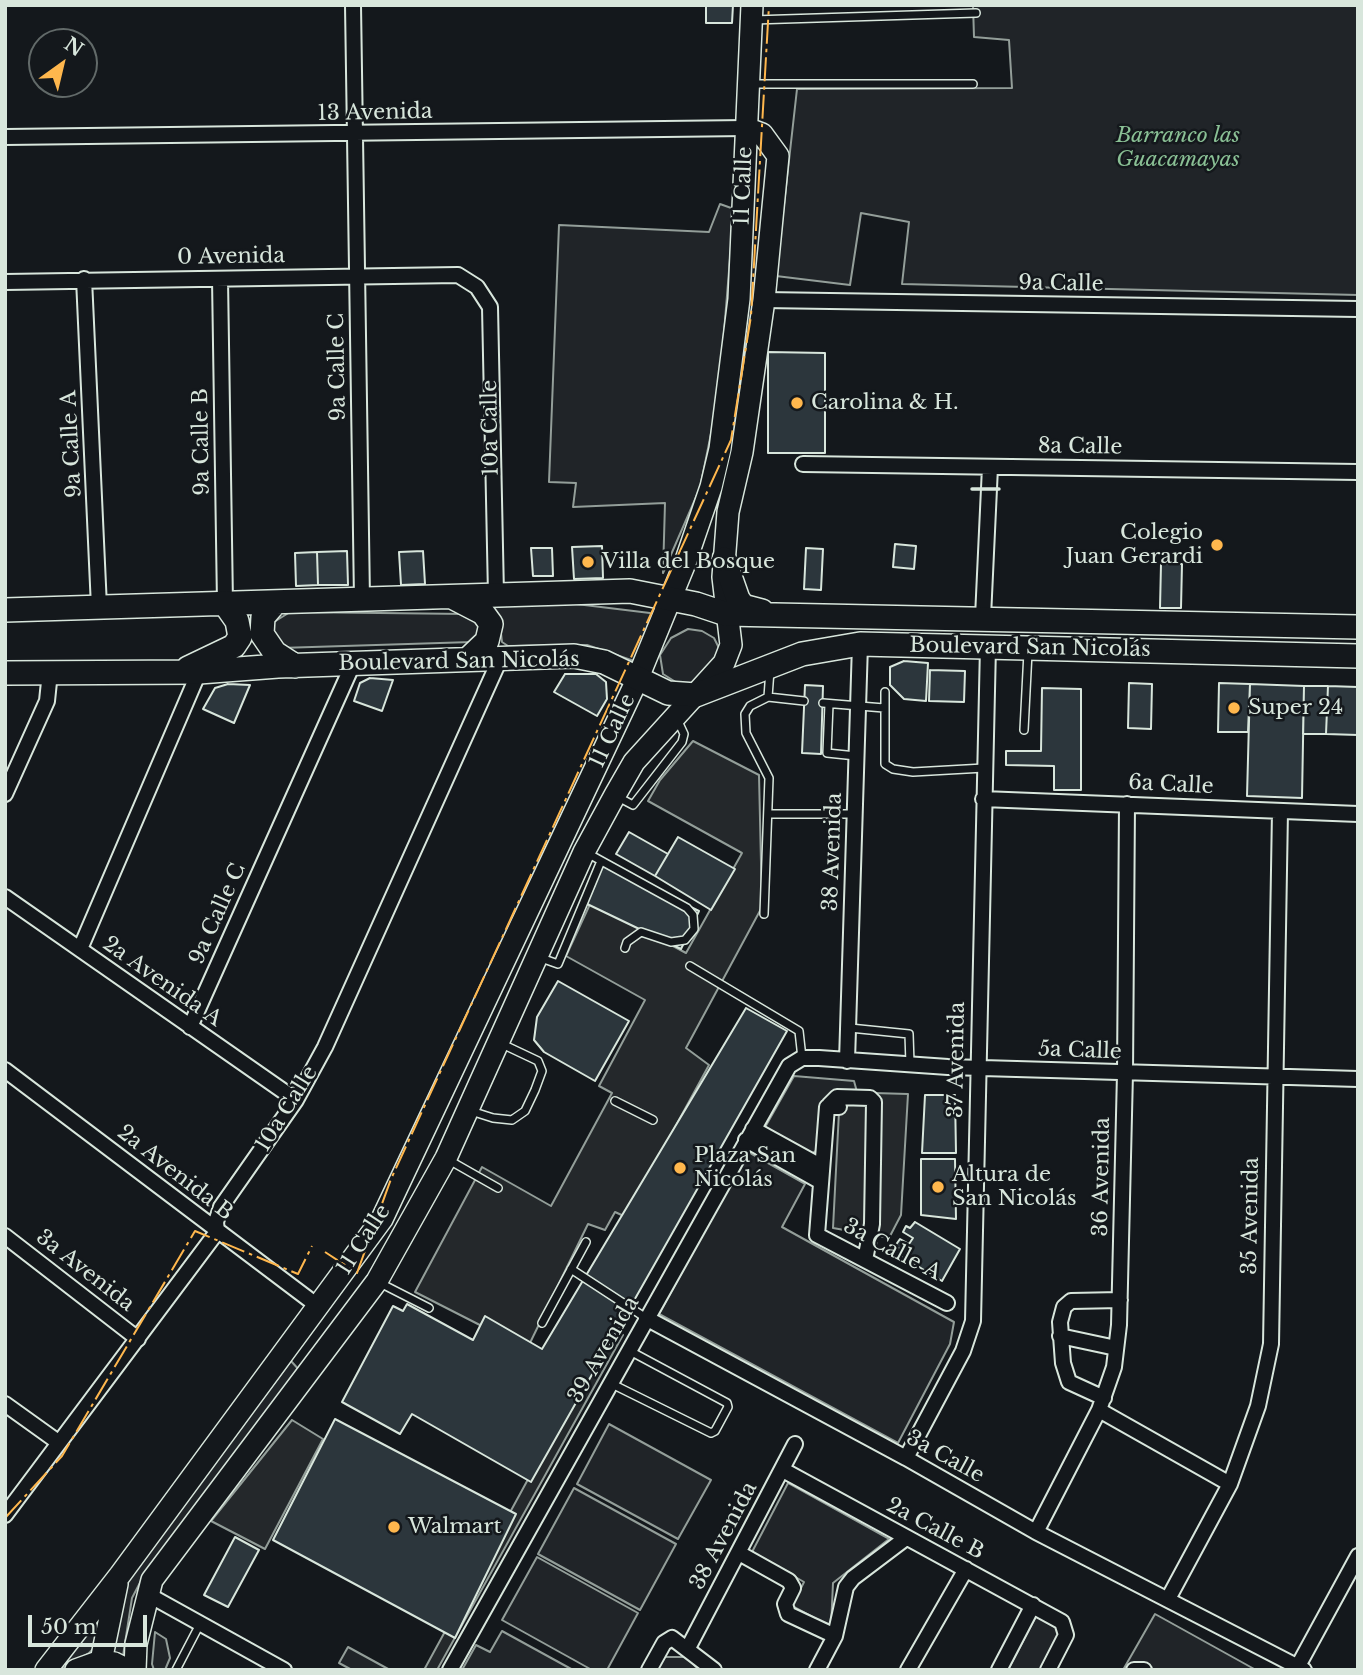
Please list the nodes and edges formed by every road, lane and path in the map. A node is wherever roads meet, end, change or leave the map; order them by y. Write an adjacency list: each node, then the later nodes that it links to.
1 (353, 5): 7 (street)
2 (751, 13): 3 (lane); 4 (main road)
3 (976, 13)
4 (746, 84): 5 (lane); 6 (main road)
5 (973, 84)
6 (746, 128): 7 (street, 13 Avenida); 14 (main road, 11 Calle); 22 (main road, 11 Calle)
7 (354, 135): 8 (street, 13 Avenida); 9 (street, 9a Calle C)
8 (5, 137)
9 (357, 275): 10 (street, 0 Avenida); 12 (street, 0 Avenida); 23 (street, 9a Calle C)
10 (458, 275): 20 (street, 10a Calle)
11 (84, 279): 12 (street, 0 Avenida); 13 (street, 0 Avenida); 26 (street, 9a Calle A)
12 (220, 279): 25 (street, 9a Calle B)
13 (5, 282)
14 (764, 300): 15 (street, 9a Calle); 19 (main road, 11 Calle)
15 (1358, 309)
16 (803, 464): 17 (street, 8a Calle)
17 (990, 467): 18 (street, 8a Calle); 30 (street)
18 (1358, 472)
19 (724, 559): 28 (main road, 11 Calle); 29 (main road)
20 (496, 595): 21 (main road, Boulevard San Nicolás); 22 (main road, Boulevard San Nicolás)
21 (450, 596): 23 (main road, Boulevard San Nicolás); 36 (main road)
22 (669, 598): 28 (main road, Boulevard San Nicolás); 44 (main road, 11 Calle)
23 (362, 599): 24 (main road, Boulevard San Nicolás)
24 (276, 602): 25 (main road, Boulevard San Nicolás); 40 (main road)
25 (225, 604): 26 (main road, Boulevard San Nicolás); 42 (main road)
26 (99, 607): 27 (main road, Boulevard San Nicolás)
27 (5, 610)
28 (726, 614): 29 (main road, Boulevard San Nicolás); 46 (main road, 11 Calle)
29 (783, 615): 30 (main road, Boulevard San Nicolás)
30 (984, 617): 31 (main road, Boulevard San Nicolás)
31 (1358, 627)
32 (860, 644): 33 (main road, Boulevard San Nicolás); 39 (main road, Boulevard San Nicolás); 49 (street, 38 Avenida)
33 (988, 646): 34 (main road, Boulevard San Nicolás); 53 (street, 37 Avenida)
34 (1028, 647): 35 (main road, Boulevard San Nicolás); 51 (lane)
35 (1358, 656)
36 (468, 659): 37 (main road, Boulevard San Nicolás); 38 (main road, Boulevard San Nicolás)
37 (499, 659): 44 (main road, Boulevard San Nicolás); 81 (street, 10a Calle)
38 (353, 664): 40 (main road, Boulevard San Nicolás); 70 (street, 9a Calle C)
39 (771, 664): 46 (main road, Boulevard San Nicolás); 47 (lane)
40 (295, 666): 42 (main road, Boulevard San Nicolás)
41 (50, 672): 42 (main road, Boulevard San Nicolás); 43 (main road, Boulevard San Nicolás); 54 (street)
42 (189, 672): 67 (street)
43 (5, 673)
44 (637, 680): 46 (main road, Boulevard San Nicolás); 98 (main road, 11 Calle)
45 (885, 692): 50 (lane)
46 (696, 695): 61 (main road, 11 Calle)
47 (768, 697): 48 (lane); 58 (lane)
48 (804, 701)
49 (858, 707): 50 (lane); 52 (street, 38 Avenida); 52 (lane)
50 (884, 708): 53 (lane)
51 (1024, 730)
52 (857, 757): 59 (street, 38 Avenida)
53 (984, 768): 55 (street, 37 Avenida)
54 (5, 794)
55 (983, 799): 56 (street, 6a Calle); 76 (street, 37 Avenida)
56 (1127, 804): 57 (street, 6a Calle); 78 (street, 36 Avenida)
57 (1280, 811): 60 (street, 6a Calle); 79 (street, 35 Avenida)
58 (768, 814): 59 (lane); 64 (lane)
59 (855, 814): 71 (street, 38 Avenida)
60 (1358, 814)
61 (593, 857): 63 (main road, 11 Calle); 65 (lane); 66 (lane)
62 (5, 898): 67 (street, 2a Avenida A)
63 (558, 911): 65 (lane); 68 (main road, 11 Calle)
64 (764, 914)
65 (578, 921): 68 (lane)
66 (625, 948)
67 (80, 949): 70 (street, 2a Avenida A)
68 (537, 956): 72 (main road, 11 Calle)
69 (690, 966): 73 (lane)
70 (190, 1027): 81 (street, 2a Avenida A)
71 (850, 1028): 74 (street, 38 Avenida); 75 (lane)
72 (498, 1043): 83 (main road, 11 Calle); 83 (lane)
73 (802, 1058): 74 (street, 5a Calle); 85 (street, 39 Avenida)
74 (847, 1061): 75 (street, 5a Calle)
75 (910, 1065): 76 (street, 5a Calle)
76 (978, 1068): 78 (street, 5a Calle); 111 (street, 37 Avenida)
77 (5, 1070): 90 (street, 2a Avenida B)
78 (1125, 1073): 79 (street, 5a Calle); 96 (street, 36 Avenida)
79 (1274, 1077): 80 (street, 5a Calle); 113 (street, 35 Avenida)
80 (1358, 1079)
81 (296, 1100): 90 (street, 10a Calle)
82 (615, 1101): 84 (lane)
83 (468, 1109): 86 (main road, 11 Calle)
84 (653, 1120)
85 (750, 1135): 87 (street); 88 (street); 100 (street, 39 Avenida)
86 (446, 1158): 89 (lane); 95 (main road, 11 Calle)
87 (822, 1167): 88 (street); 93 (street)
88 (821, 1182): 93 (street, 3a Calle A)
89 (498, 1188)
90 (217, 1232): 98 (street, 2a Avenida B); 103 (street, 10a Calle)
91 (5, 1236): 103 (street, 3a Avenida)
92 (586, 1242): 94 (lane)
93 (865, 1260): 97 (street, 3a Calle A)
94 (571, 1269): 100 (lane, 3a Calle); 101 (lane)
95 (377, 1281): 99 (lane); 121 (main road, 11 Calle)
96 (1120, 1300): 102 (street); 104 (street, 36 Avenida)
97 (947, 1303)
98 (319, 1307): 120 (main road, 11 Calle)
99 (429, 1308)
100 (646, 1318): 105 (street, 39 Avenida); 111 (street, 3a Calle)
101 (542, 1323)
102 (1060, 1336): 104 (street); 108 (street)
103 (138, 1339): 109 (street, 10a Calle)
104 (1116, 1348): 108 (street, 36 Avenida)
105 (629, 1350): 106 (street, 39 Avenida); 106 (lane)
106 (610, 1383): 137 (street, 39 Avenida)
107 (5, 1404): 109 (street)
108 (1102, 1404): 113 (street); 115 (street, 36 Avenida)
109 (58, 1442): 114 (street, 10a Calle)
110 (796, 1444): 112 (street, 38 Avenida)
111 (905, 1458): 115 (street, 3a Calle)
112 (783, 1470): 116 (street, 2a Calle B); 117 (street, 38 Avenida)
113 (1230, 1483): 122 (street, 35 Avenida)
114 (5, 1515)
115 (1036, 1532): 122 (street, 3a Calle)
116 (906, 1538): 119 (street, 2a Calle B); 125 (street)
117 (739, 1553): 125 (street); 126 (street, 38 Avenida)
118 (1358, 1556): 130 (street)
119 (965, 1570): 123 (street, 2a Calle B); 140 (street)
120 (120, 1575): 127 (main road); 131 (main road, 11 Calle)
121 (146, 1594): 124 (street); 134 (main road, 11 Calle)
122 (1168, 1599): 130 (street, 3a Calle)
123 (1033, 1605): 141 (street); 142 (street, 2a Calle B)
124 (200, 1623): 128 (street); 135 (lane)
125 (835, 1636): 139 (street)
126 (688, 1648): 129 (street); 138 (street)
127 (101, 1661): 132 (main road); 133 (main road)
128 (266, 1665): 136 (street)
129 (710, 1668)
130 (1301, 1668)
131 (46, 1670)
132 (76, 1670)
133 (128, 1670)
134 (135, 1670)
135 (176, 1670)
136 (284, 1670)
137 (450, 1670)
138 (649, 1670)
139 (817, 1670)
140 (908, 1670)
141 (999, 1670)
142 (1048, 1670)
143 (1134, 1670): 144 (street)
144 (1144, 1670)

